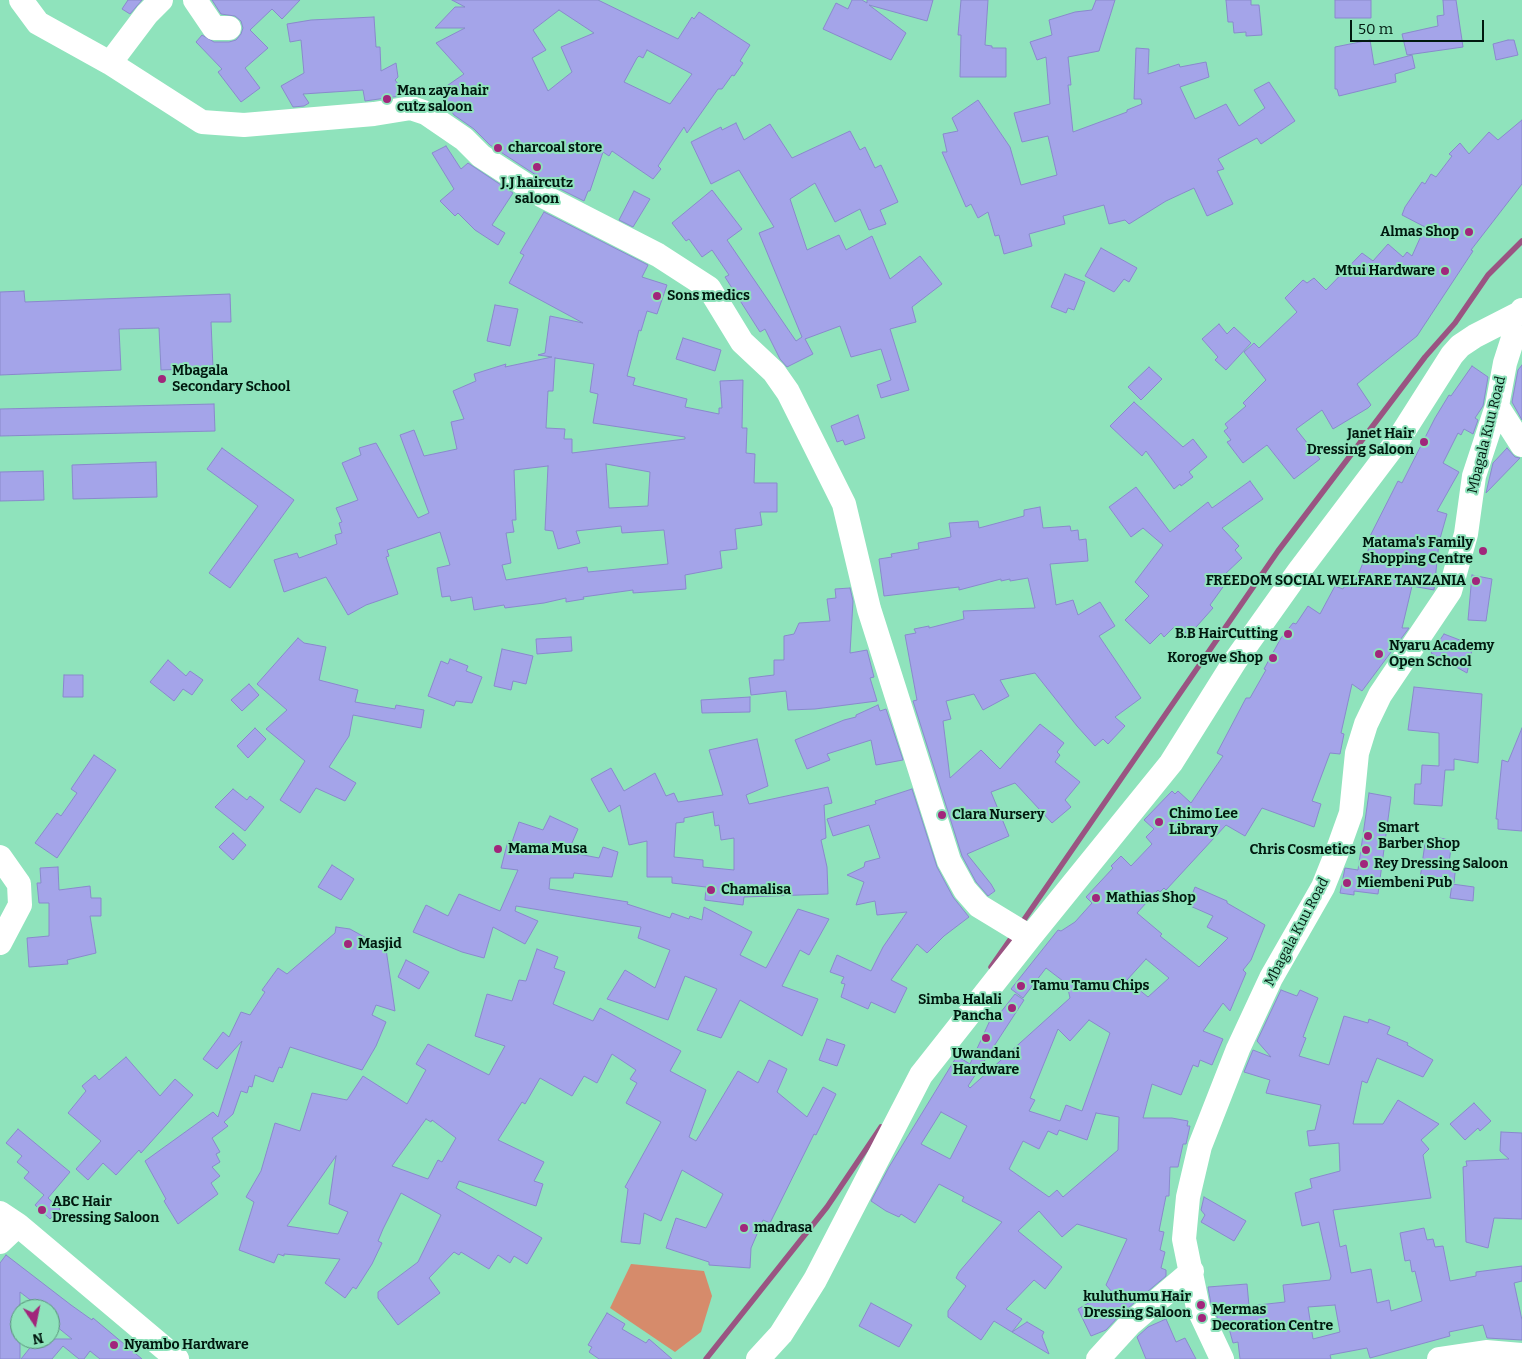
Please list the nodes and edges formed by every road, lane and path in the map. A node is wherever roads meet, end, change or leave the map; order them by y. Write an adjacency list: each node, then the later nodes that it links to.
1 (21, 0): 5 (street)
2 (161, 0): 5 (street)
3 (196, 0): 4 (street)
4 (229, 28)
5 (110, 63): 10 (street)
6 (1521, 311): 7 (street, Mbagala Kuu Road); 10 (street)
7 (1497, 406): 8 (street); 14 (street, Mbagala Kuu Road)
8 (1522, 445)
9 (0, 857): 11 (street)
10 (1030, 937): 17 (street)
11 (0, 944)
12 (9, 1219): 13 (street); 16 (street)
13 (0, 1242)
14 (1192, 1271): 18 (street); 19 (street, Mbagala Kuu Road)
15 (1522, 1355): 20 (street)
16 (177, 1359)
17 (758, 1359)
18 (1098, 1359)
19 (1222, 1359)
20 (1439, 1359)

